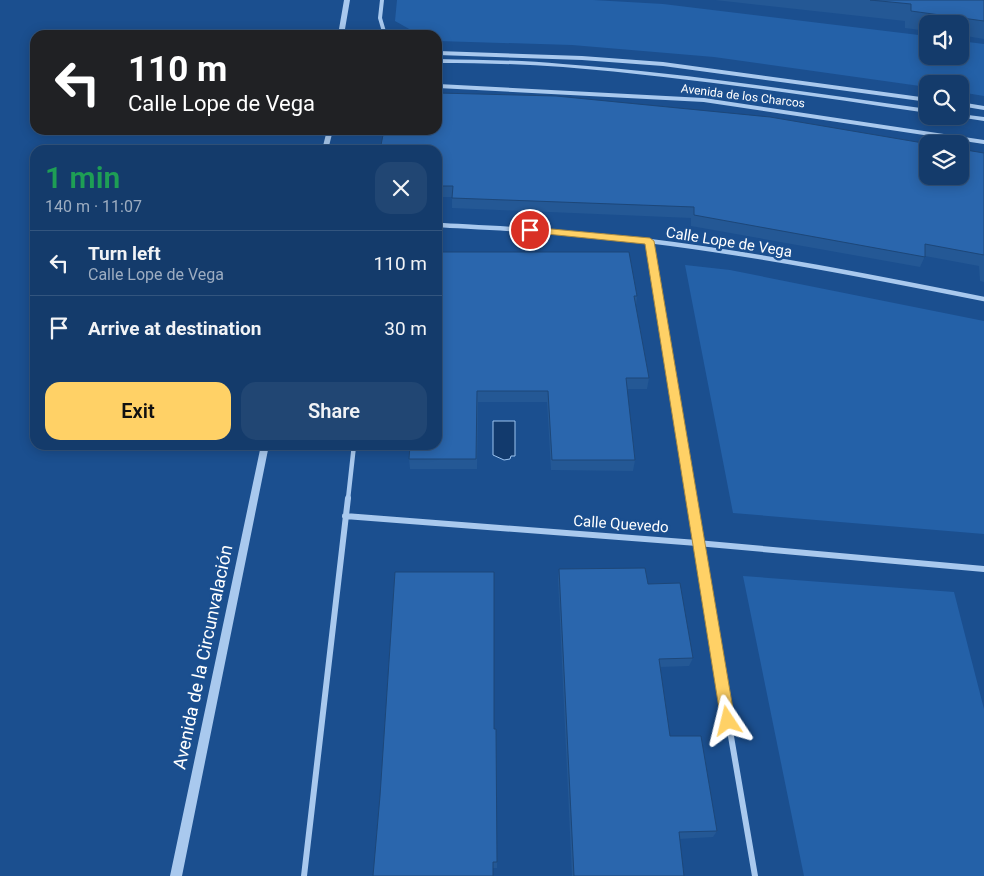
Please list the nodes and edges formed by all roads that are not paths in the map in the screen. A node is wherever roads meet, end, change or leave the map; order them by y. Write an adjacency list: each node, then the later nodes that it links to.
1 (347, 0): 3 (street)
2 (382, 0): 5 (street)
3 (342, 30): 4 (street)
4 (358, 30)
5 (382, 30)
6 (442, 53): 9 (street, Avenida de los Charcos)
7 (442, 61): 12 (street, Avenida de los Charcos)
8 (442, 86): 15 (street, Avenida de los Charcos)
9 (919, 99)
10 (969, 106): 11 (street)
11 (984, 108)
12 (919, 110)
13 (969, 117): 14 (street)
14 (984, 119)
15 (984, 142)
16 (442, 225): 17 (street, Calle Lope de Vega)
17 (650, 241): 18 (street, Calle Lope de Vega); 22 (street)
18 (984, 299)
19 (264, 450): 24 (street, Avenida de la Circunvalación)
20 (353, 450): 21 (street)
21 (345, 516): 22 (street, Calle Quevedo); 25 (street)
22 (697, 543): 23 (street, Calle Quevedo); 26 (street)
23 (984, 570)
24 (176, 876)
25 (304, 876)
26 (755, 876)

